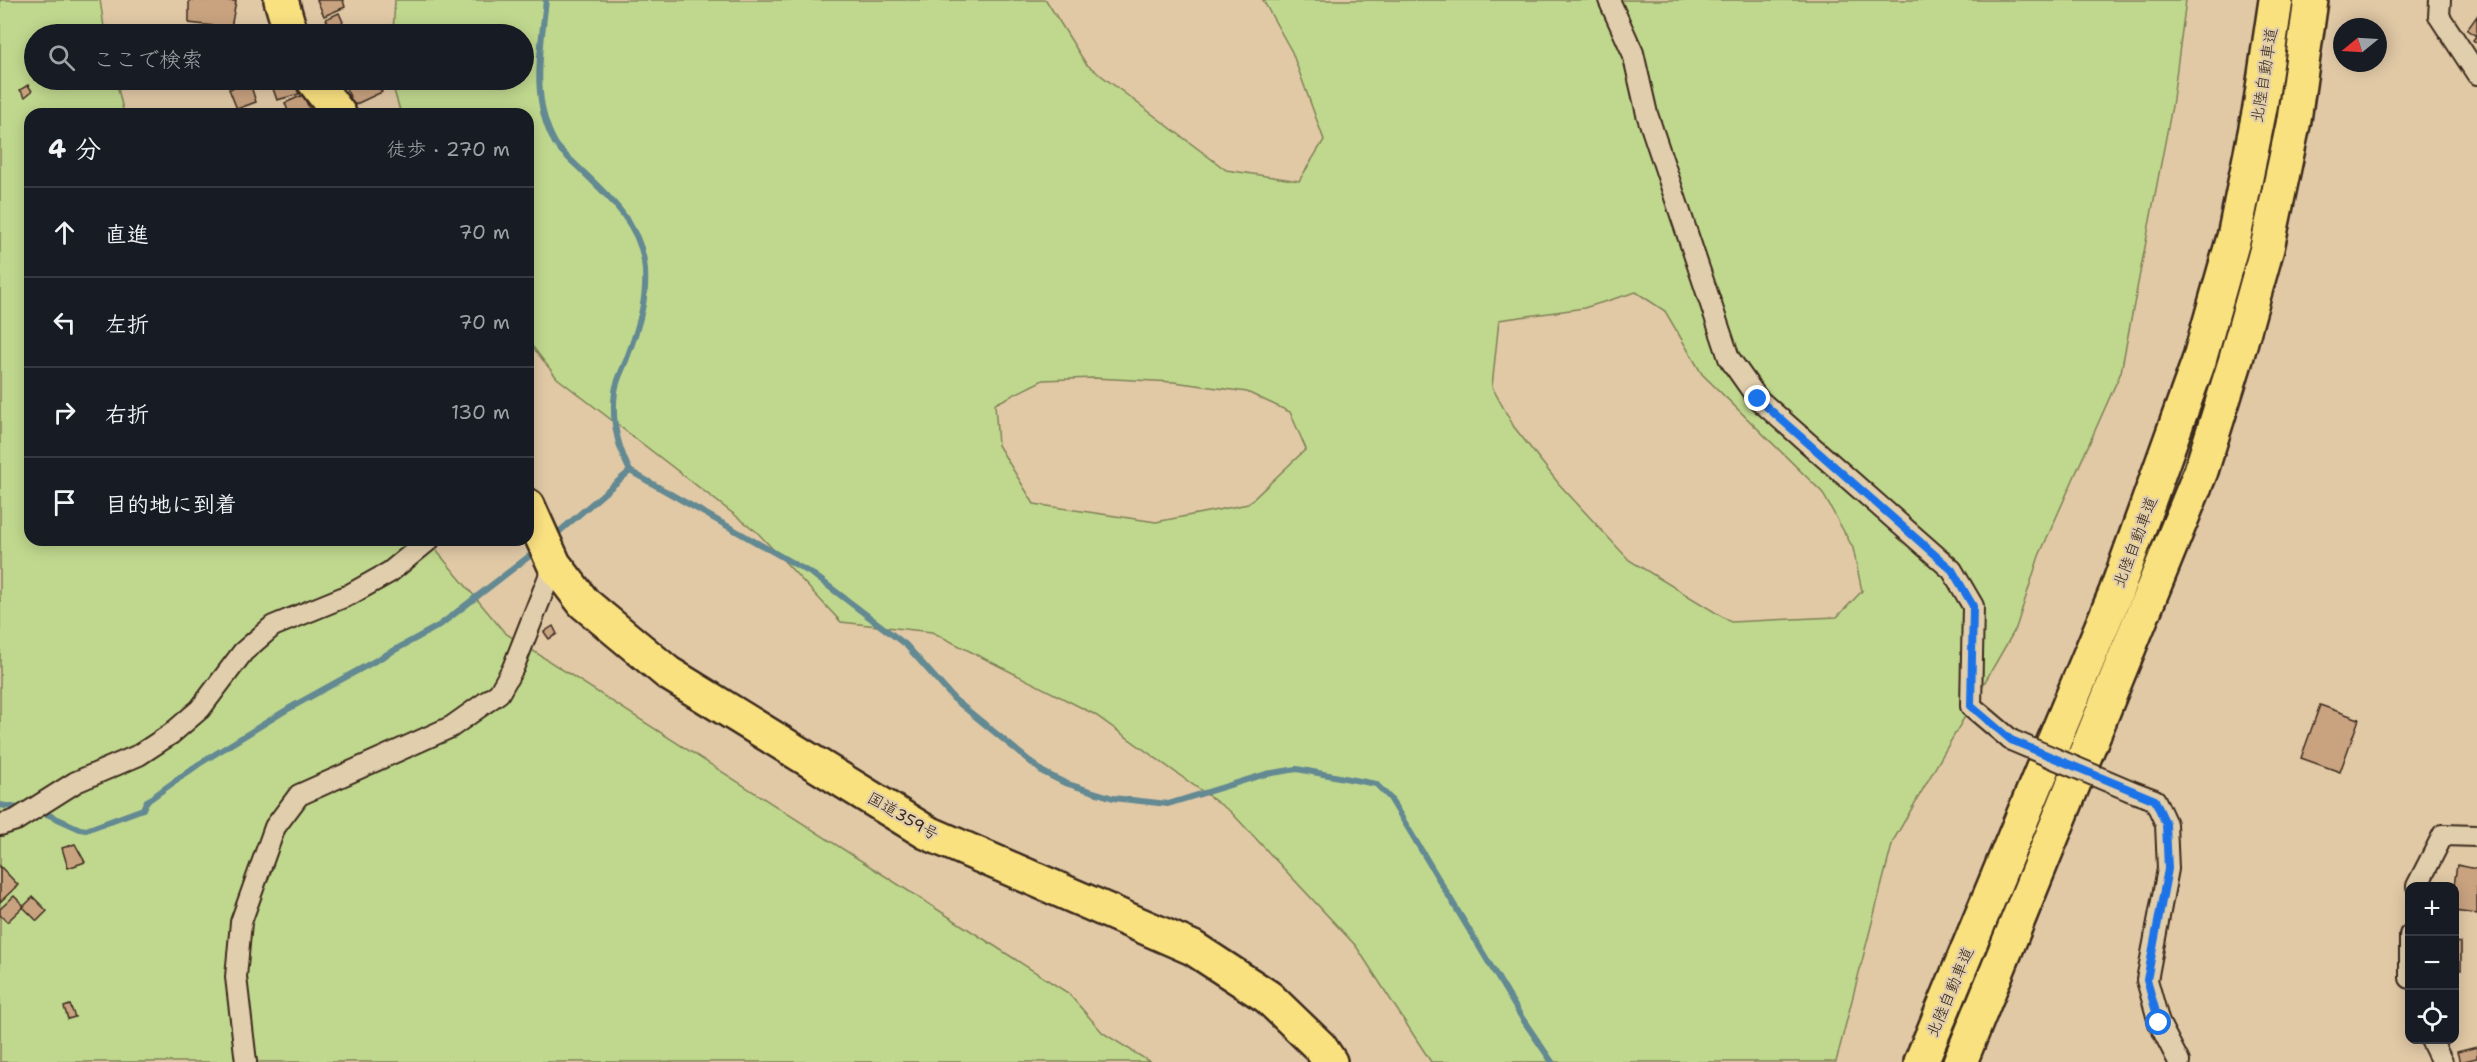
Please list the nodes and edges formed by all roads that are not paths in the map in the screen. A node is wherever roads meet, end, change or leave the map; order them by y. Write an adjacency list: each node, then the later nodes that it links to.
1 (281, 0): 6 (highway)
2 (1609, 0): 21 (street, bridge)
3 (2276, 0): 19 (highway, 北陸自動車道)
4 (2311, 0): 20 (highway)
5 (2440, 0): 7 (street)
6 (288, 24)
7 (2477, 74)
8 (321, 90): 9 (highway)
9 (335, 108)
10 (534, 519): 12 (highway, 国道359号)
11 (422, 546): 13 (street)
12 (554, 564): 17 (street); 18 (highway, 国道359号)
13 (0, 825)
14 (2477, 836): 15 (street)
15 (2419, 882)
16 (2433, 1044): 22 (street)
17 (246, 1062)
18 (1330, 1062)
19 (1920, 1062)
20 (1960, 1062)
21 (2179, 1062)
22 (2442, 1062)

